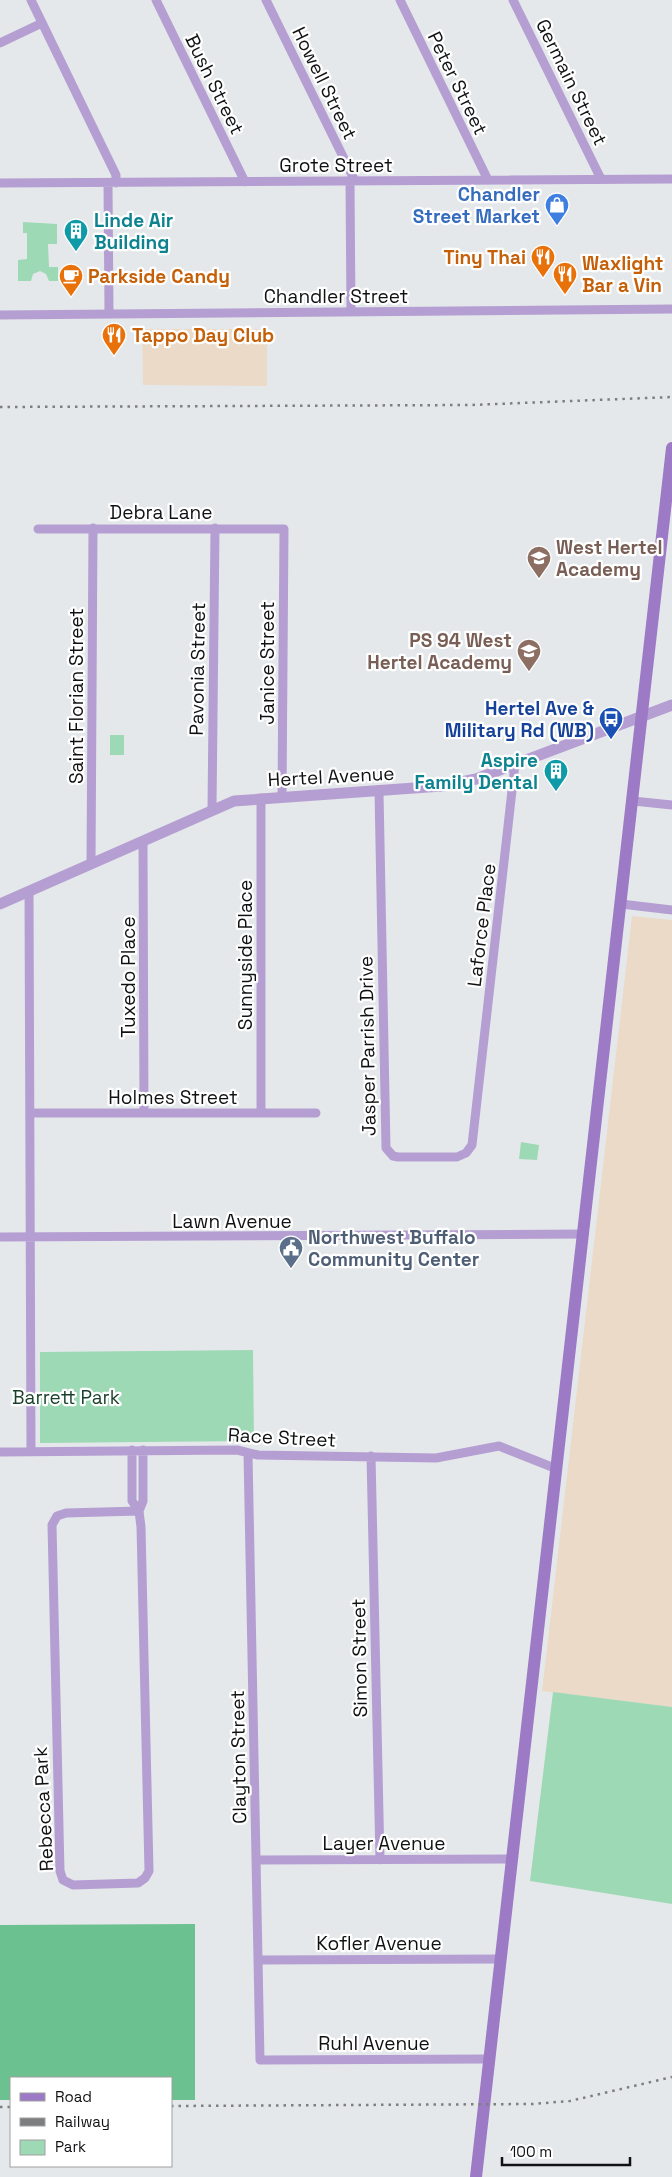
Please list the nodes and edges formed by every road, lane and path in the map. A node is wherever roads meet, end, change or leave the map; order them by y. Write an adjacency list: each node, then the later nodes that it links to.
1 (31, 0): 6 (street)
2 (156, 0): 12 (street, Bush Street)
3 (266, 0): 11 (street, Howell Street)
4 (400, 0): 10 (street, Peter Street)
5 (513, 0): 8 (street, Germain Street)
6 (42, 23): 7 (street); 14 (street)
7 (0, 43)
8 (602, 179): 9 (street, Grote Street); 10 (street, Grote Street)
9 (672, 179)
10 (488, 180): 11 (street, Grote Street)
11 (352, 181): 12 (street, Grote Street); 16 (street, Howell Street)
12 (245, 182): 14 (street, Grote Street)
13 (0, 183): 14 (street, Grote Street)
14 (112, 183): 17 (street)
15 (672, 309): 16 (street, Chandler Street)
16 (350, 312): 17 (street, Chandler Street)
17 (109, 314): 18 (street, Chandler Street)
18 (0, 315)
19 (672, 448): 25 (main road)
20 (93, 528): 21 (street, Debra Lane); 22 (street, Debra Lane); 34 (street, Saint Florian Street)
21 (215, 528): 23 (street, Debra Lane); 32 (street, Pavonia Street)
22 (38, 530)
23 (284, 530): 28 (street, Janice Street)
24 (672, 705): 25 (street, Hertel Avenue)
25 (642, 717): 26 (street, Hertel Avenue); 30 (main road)
26 (515, 764): 27 (street, Hertel Avenue); 39 (street, Laforce Place)
27 (379, 792): 28 (street, Hertel Avenue); 39 (street, Jasper Parrish Drive)
28 (282, 797): 29 (street, Hertel Avenue)
29 (261, 798): 32 (street, Hertel Avenue); 42 (street, Sunnyside Place)
30 (633, 801): 31 (street); 37 (main road)
31 (672, 805)
32 (212, 809): 33 (street, Hertel Avenue)
33 (143, 840): 34 (street, Hertel Avenue); 41 (street, Tuxedo Place)
34 (91, 864): 35 (street, Hertel Avenue)
35 (29, 892): 36 (street, Hertel Avenue); 40 (street)
36 (0, 904)
37 (621, 904): 38 (street); 44 (main road)
38 (672, 910)
39 (478, 1089)
40 (30, 1113): 41 (street, Holmes Street); 46 (street)
41 (144, 1113): 42 (street, Holmes Street)
42 (261, 1113): 43 (street, Holmes Street)
43 (316, 1113)
44 (584, 1234): 46 (street, Lawn Avenue); 53 (main road)
45 (0, 1236): 46 (street, Lawn Avenue)
46 (30, 1237): 47 (street)
47 (31, 1450): 48 (street, Race Street); 50 (street, Race Street)
48 (132, 1450): 49 (street, Race Street); 54 (street, Rebecca Park)
49 (143, 1450): 51 (street, Race Street); 54 (street, Rebecca Park)
50 (0, 1452)
51 (248, 1454): 52 (street, Race Street); 56 (street, Clayton Street)
52 (371, 1456): 53 (street, Race Street); 57 (street, Simon Street)
53 (557, 1469): 55 (main road)
54 (139, 1511): 54 (street, Rebecca Park)
55 (512, 1859): 57 (street, Layer Avenue); 58 (main road)
56 (256, 1860): 57 (street, Layer Avenue); 59 (street, Clayton Street)
57 (380, 1860)
58 (500, 1959): 59 (street, Kofler Avenue); 60 (main road)
59 (258, 1960): 61 (street, Clayton Street)
60 (488, 2059): 61 (street, Ruhl Avenue); 62 (main road)
61 (260, 2060)
62 (476, 2177)

